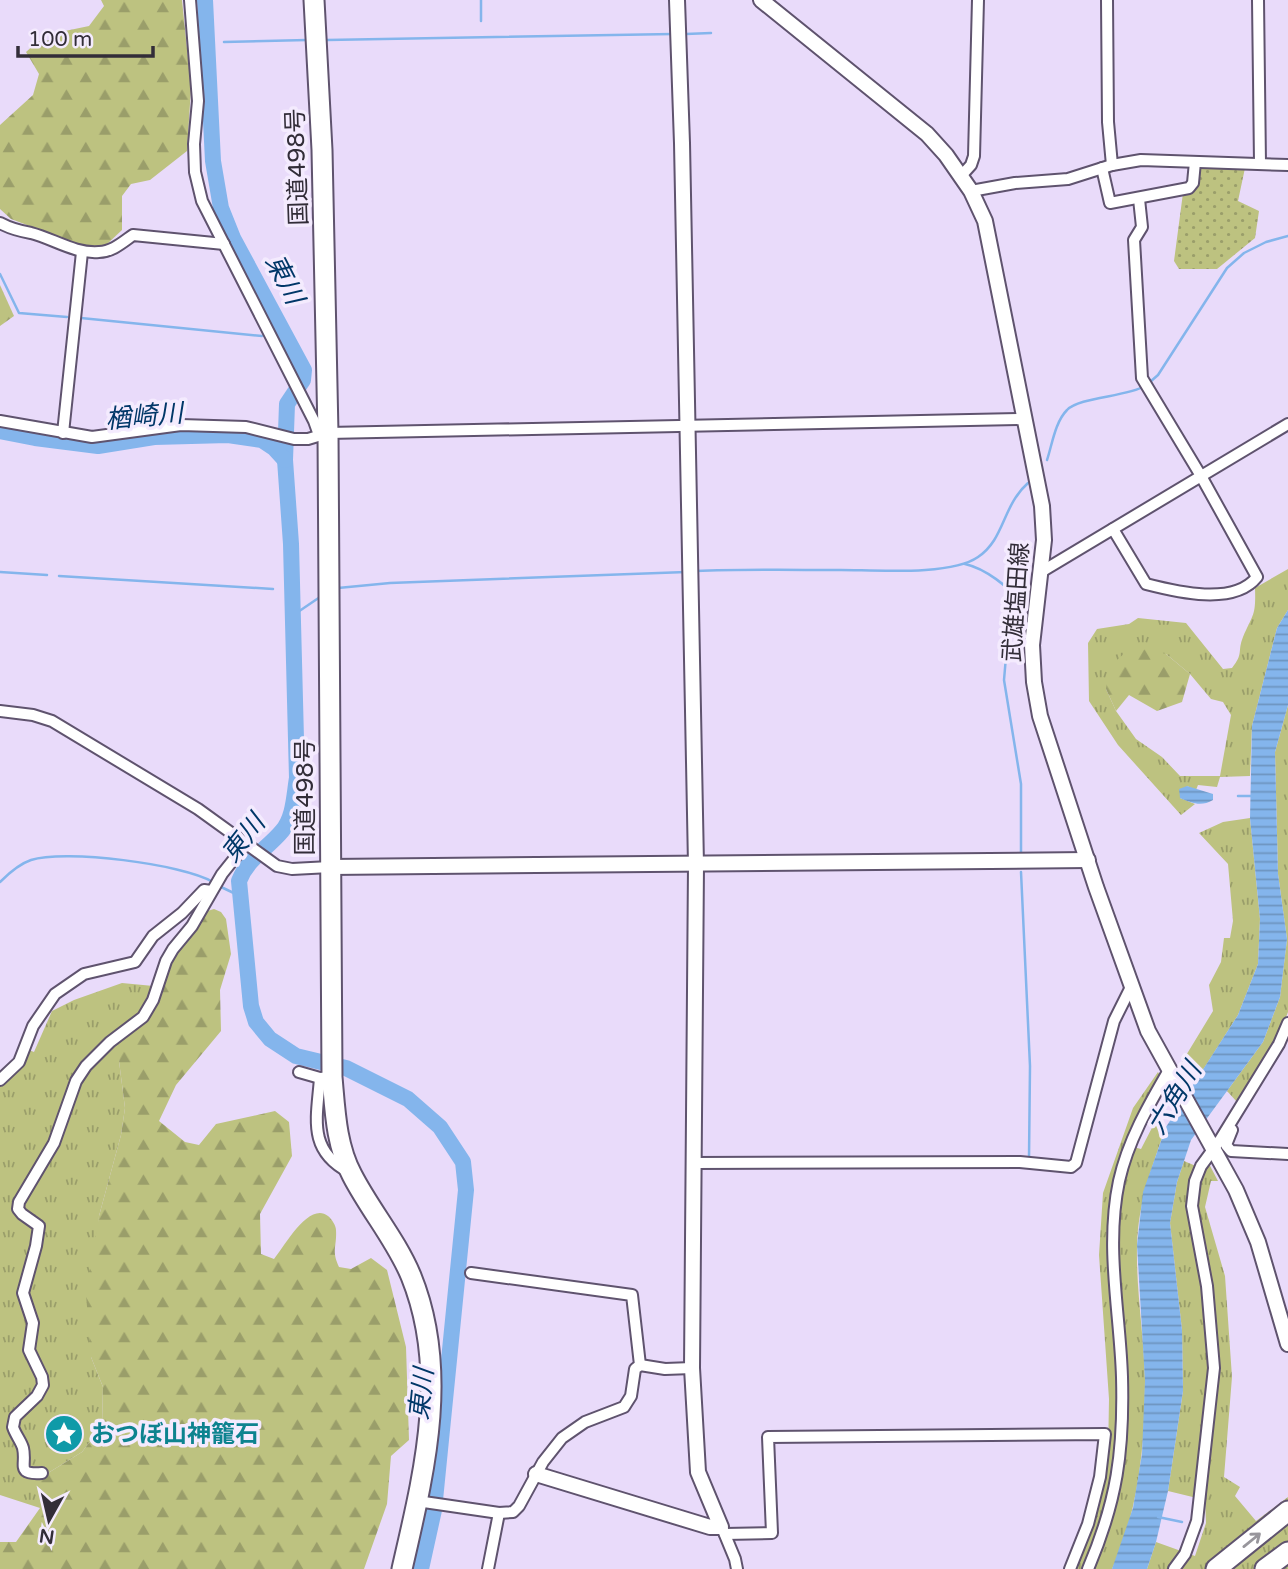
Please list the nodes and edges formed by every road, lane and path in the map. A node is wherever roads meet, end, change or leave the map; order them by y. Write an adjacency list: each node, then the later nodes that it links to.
1 (190, 0): 16 (street)
2 (314, 0): 23 (highway, 国道498号)
3 (677, 0): 21 (street)
4 (761, 0): 12 (street, 武雄塩田線)
5 (978, 0): 12 (street)
6 (1107, 0): 11 (street)
7 (1258, 0): 9 (street)
8 (1195, 162): 9 (street); 11 (street); 14 (street)
9 (1259, 163): 10 (street)
10 (1288, 165)
11 (1107, 167): 13 (street); 14 (street)
12 (961, 176): 13 (street, 武雄塩田線)
13 (971, 191): 18 (street, 武雄塩田線)
14 (1139, 199): 24 (street)
15 (0, 223): 17 (street)
16 (224, 244): 17 (street); 23 (street)
17 (82, 252): 22 (street)
18 (1024, 419): 21 (street); 26 (street, 武雄塩田線)
19 (0, 421): 22 (street)
20 (1288, 424): 24 (street)
21 (688, 426): 23 (street); 30 (street)
22 (63, 433): 23 (street)
23 (324, 434): 31 (highway, 国道498号)
24 (1201, 476): 25 (street); 25 (street)
25 (1113, 529): 26 (street)
26 (1041, 572): 29 (street, 武雄塩田線)
27 (0, 712): 28 (street)
28 (248, 846): 31 (street); 32 (street)
29 (1088, 860): 30 (street); 33 (street, 武雄塩田線)
30 (696, 865): 31 (street); 42 (street)
31 (330, 867): 37 (highway, 国道498号)
32 (211, 891): 38 (street); 47 (street)
33 (1131, 987): 36 (street, 武雄塩田線); 42 (street)
34 (1288, 1023): 39 (street)
35 (299, 1072): 37 (street)
36 (1170, 1072): 40 (street, 武雄塩田線); 58 (street)
37 (326, 1077): 49 (highway, 国道498号)
38 (0, 1080)
39 (1234, 1117): 40 (street); 41 (street)
40 (1211, 1145): 44 (street, 武雄塩田線); 59 (street)
41 (1288, 1154)
42 (693, 1163): 46 (street)
43 (471, 1273): 45 (street)
44 (1288, 1344)
45 (640, 1365): 46 (street); 48 (street)
46 (692, 1368): 52 (street)
47 (42, 1473)
48 (536, 1474): 51 (street); 52 (street)
49 (421, 1501): 51 (street); 54 (highway, 国道498号)
50 (1288, 1511): 60 (highway, one-way to 50)
51 (499, 1513): 55 (street)
52 (723, 1531): 56 (street); 57 (street)
53 (1288, 1552): 61 (highway)
54 (402, 1569)
55 (488, 1569)
56 (737, 1569)
57 (1070, 1569)
58 (1088, 1569)
59 (1174, 1569)
60 (1216, 1569)
61 (1265, 1569)

